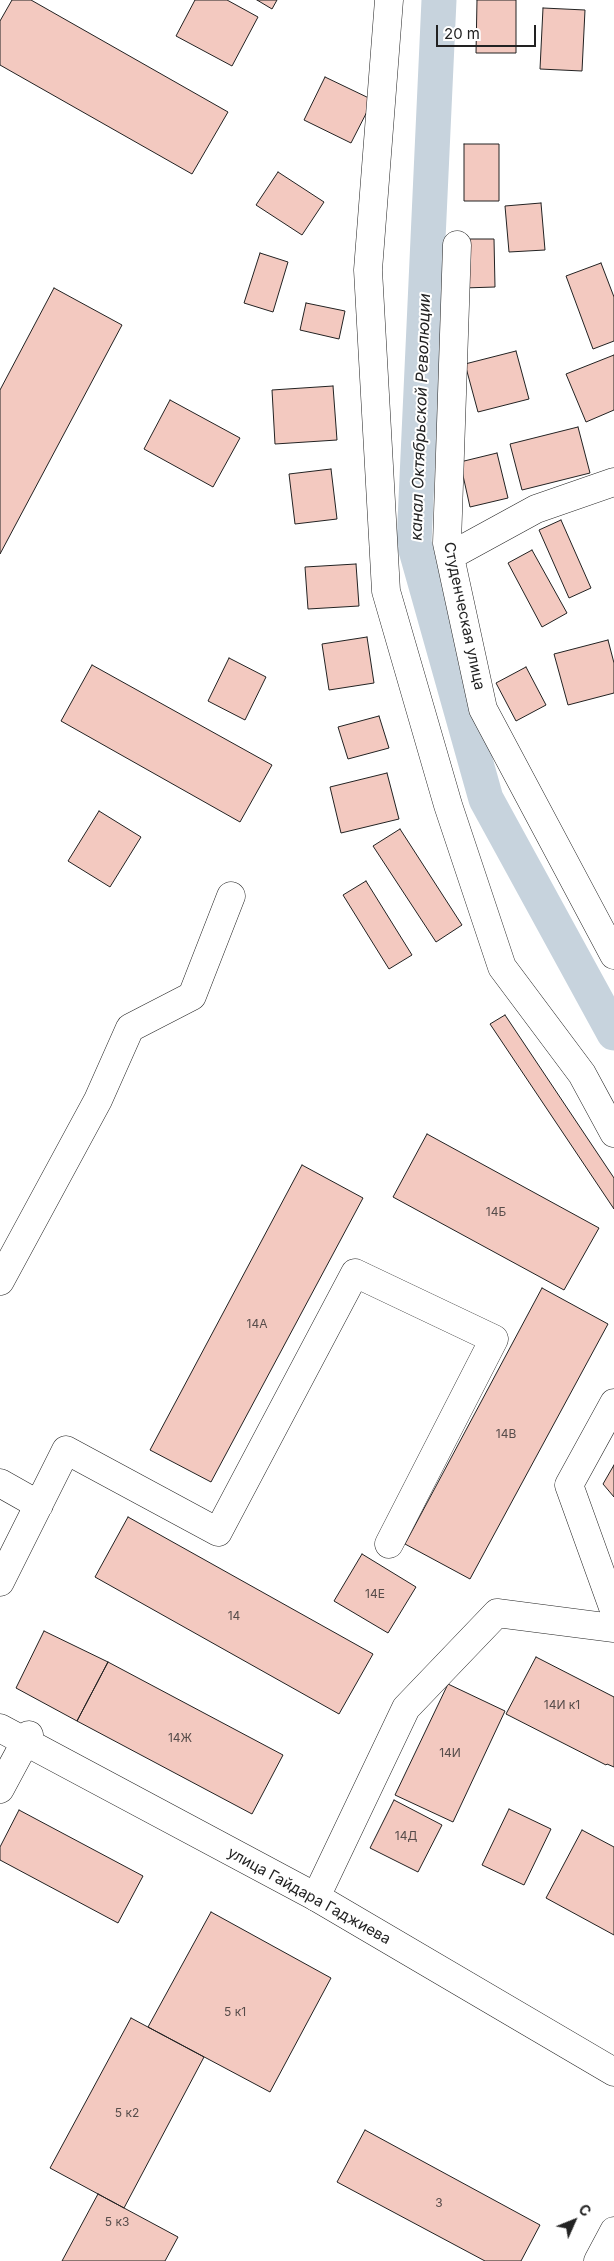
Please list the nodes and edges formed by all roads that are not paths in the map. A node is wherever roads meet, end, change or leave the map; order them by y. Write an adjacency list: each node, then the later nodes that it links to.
1 (389, 0): 7 (street)
2 (457, 245): 4 (street, Студенческая улица)
3 (614, 482): 4 (street)
4 (450, 556): 6 (street, Студенческая улица)
5 (231, 896): 8 (street)
6 (614, 955)
7 (614, 1133)
8 (0, 1281)
9 (614, 1403): 14 (street)
10 (0, 1483): 11 (street)
11 (39, 1505): 12 (street); 13 (street)
12 (389, 1544)
13 (0, 1582)
14 (614, 1610)
15 (614, 1628): 20 (street)
16 (0, 1719): 18 (street, улица Гайдара Гаджиева)
17 (0, 1728): 18 (street, улица Гайдара Гаджиева)
18 (27, 1738): 19 (street); 20 (street, улица Гайдара Гаджиева)
19 (0, 1789)
20 (318, 1893): 21 (street, улица Гайдара Гаджиева); 22 (street, улица Гайдара Гаджиева)
21 (614, 2062)
22 (614, 2072)
23 (614, 2231): 24 (street)
24 (598, 2261)

